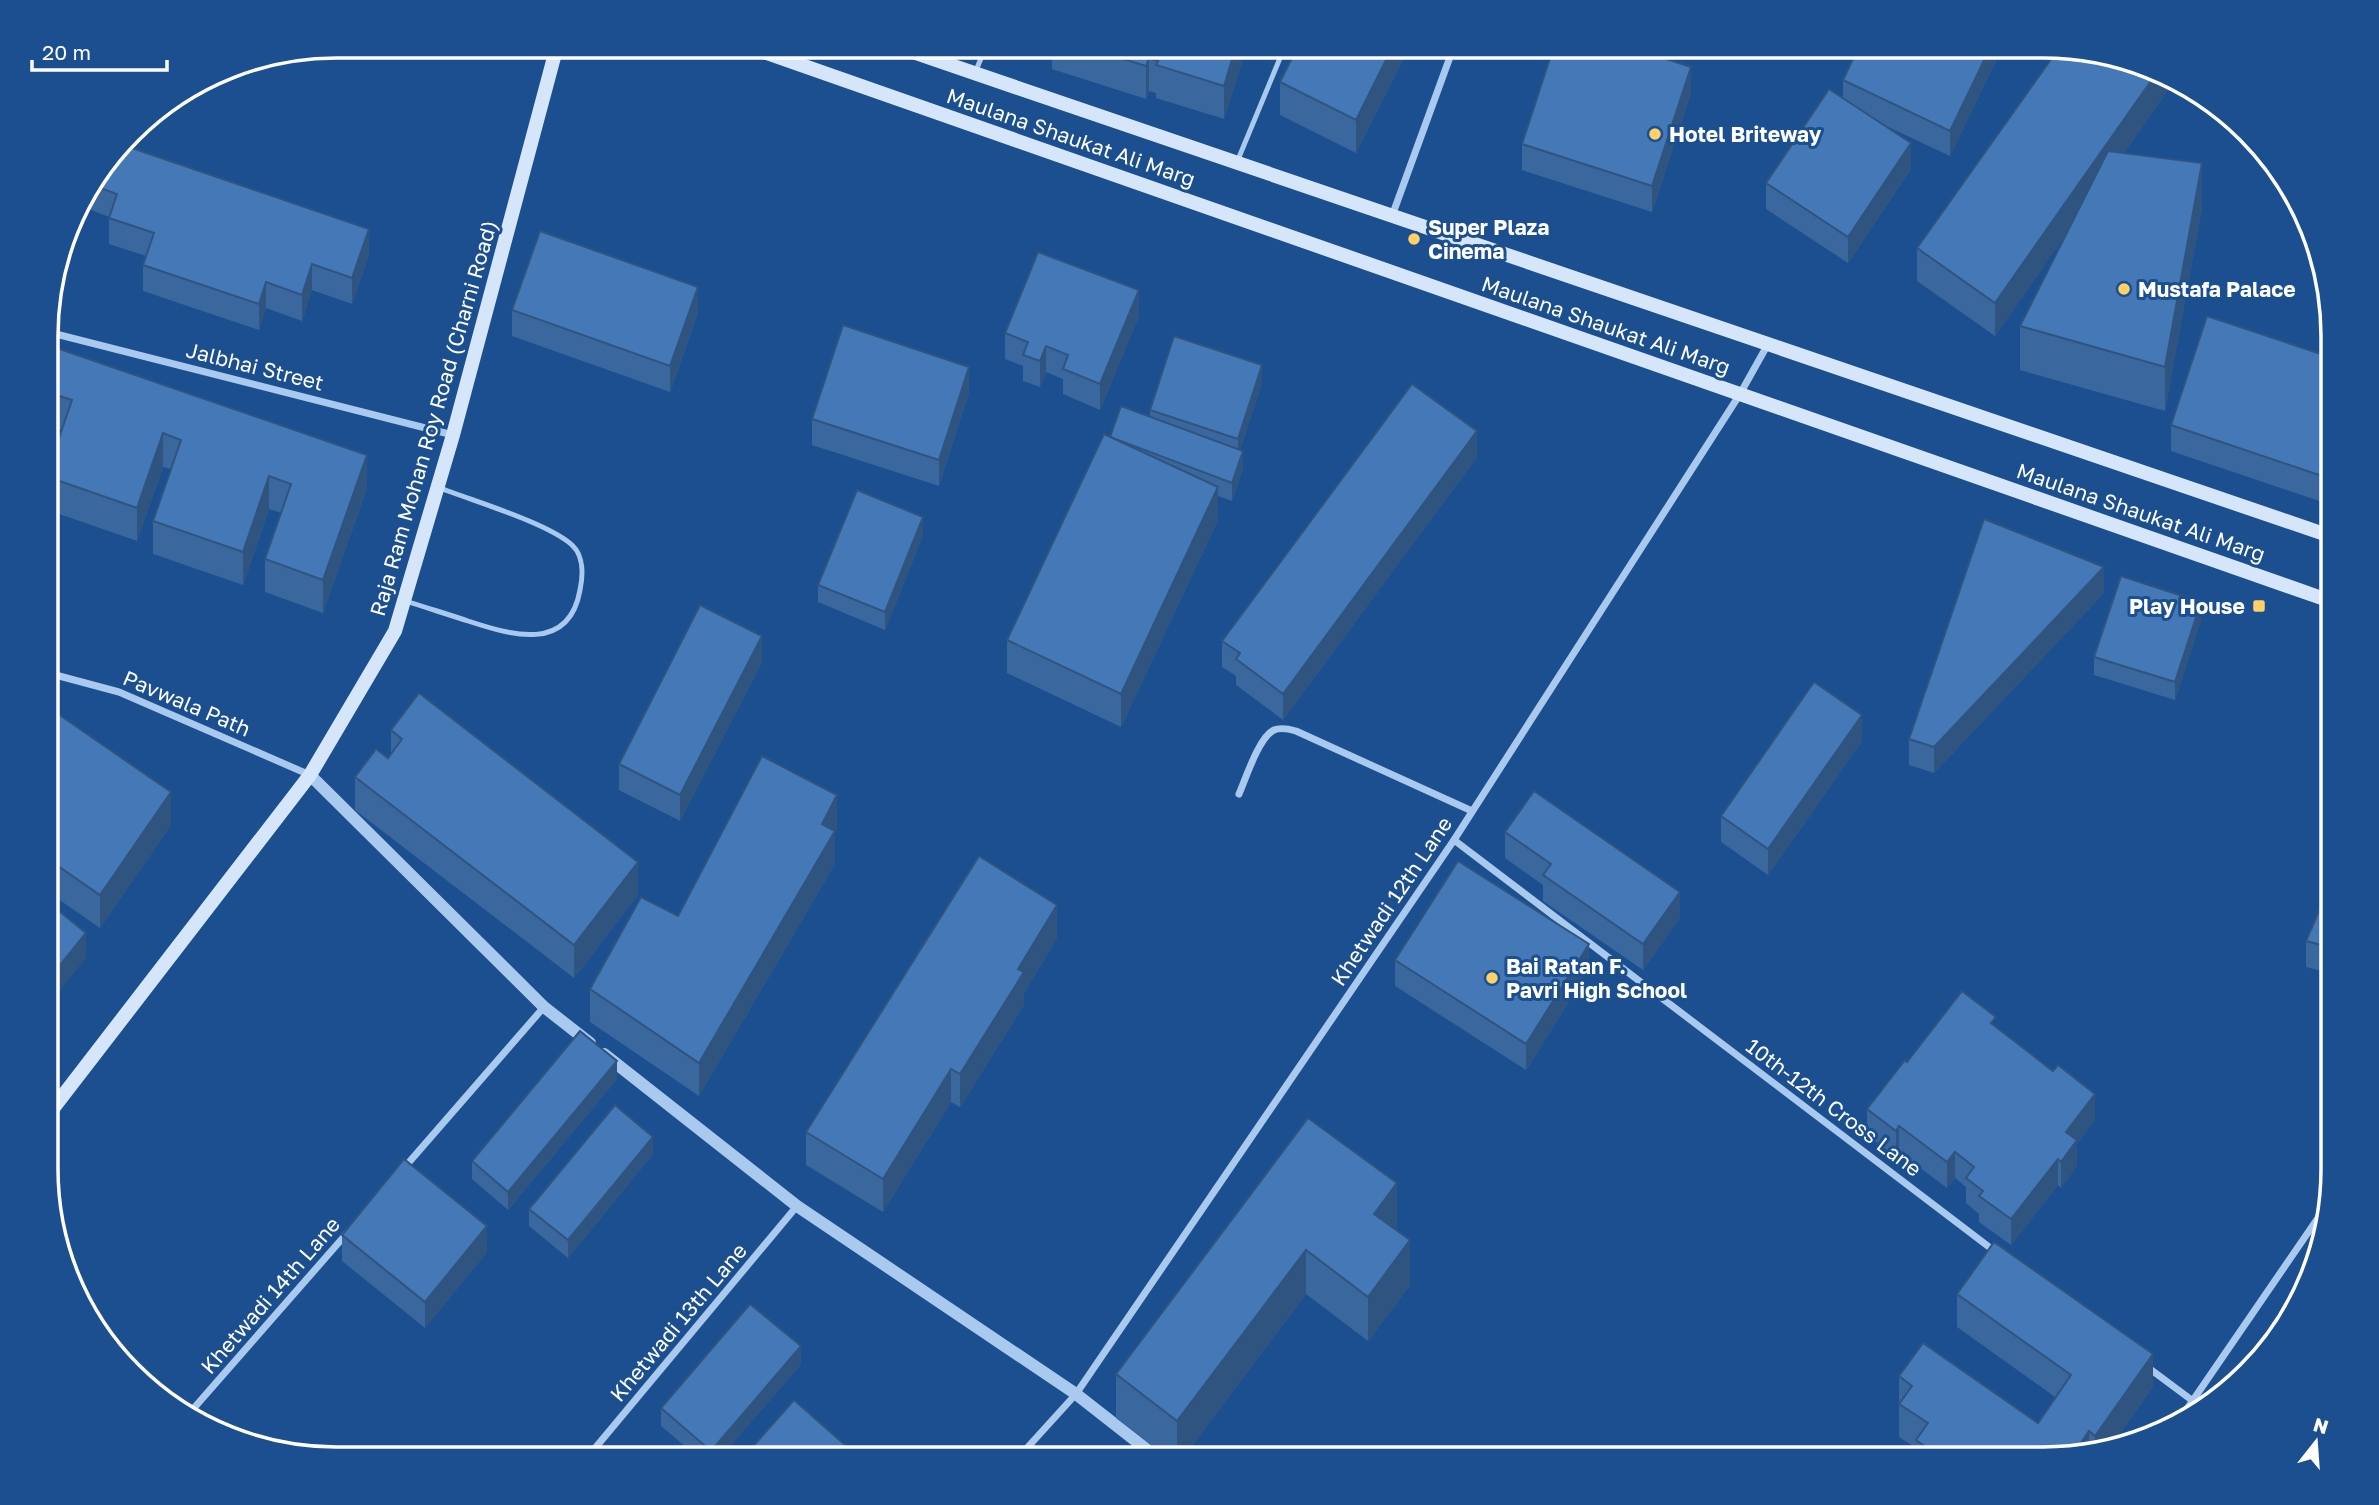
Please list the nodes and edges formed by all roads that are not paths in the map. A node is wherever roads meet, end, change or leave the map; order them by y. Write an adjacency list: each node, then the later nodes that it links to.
1 (554, 58): 13 (main road, Raja Ram Mohan Roy Road (Charni Road))
2 (781, 58): 12 (main road, Maulana Shaukat Ali Marg)
3 (931, 58): 7 (main road, Maulana Shaukat Ali Marg)
4 (981, 58): 7 (lane)
5 (1281, 58): 8 (lane)
6 (1450, 58): 9 (street)
7 (975, 73): 8 (main road, Maulana Shaukat Ali Marg)
8 (1237, 162): 9 (main road, Maulana Shaukat Ali Marg)
9 (1392, 215): 11 (main road, Maulana Shaukat Ali Marg)
10 (58, 335): 13 (street, Jalbhai Street)
11 (1768, 344): 12 (street, Khetwadi 12th Lane); 15 (main road, Maulana Shaukat Ali Marg)
12 (1740, 394): 16 (main road, Maulana Shaukat Ali Marg); 21 (street, Khetwadi 12th Lane)
13 (453, 435): 14 (main road, Raja Ram Mohan Roy Road (Charni Road))
14 (437, 487): 17 (main road, Raja Ram Mohan Roy Road (Charni Road)); 17 (lane)
15 (2321, 533)
16 (2321, 598)
17 (403, 600): 19 (main road, Raja Ram Mohan Roy Road (Charni Road))
18 (58, 676): 19 (street, Pavwala Path)
19 (310, 775): 23 (street); 24 (main road, Raja Ram Mohan Roy Road (Charni Road))
20 (1239, 794): 21 (street)
21 (1472, 811): 22 (street, Khetwadi 12th Lane)
22 (1454, 840): 29 (street, 10th-12th Cross Lane); 31 (street, Khetwadi 12th Lane)
23 (544, 1007): 25 (street); 26 (street)
24 (58, 1102)
25 (398, 1175)
26 (797, 1206): 31 (street); 35 (street, Khetwadi 13th Lane)
27 (2317, 1220): 32 (street)
28 (352, 1227): 34 (street, Khetwadi 14th Lane)
29 (2006, 1259)
30 (2138, 1359): 32 (street)
31 (1076, 1394): 36 (street, Khetwadi 12th Lane); 37 (street)
32 (2193, 1401): 33 (street)
33 (2190, 1405)
34 (194, 1408)
35 (596, 1447)
36 (1028, 1447)
37 (1144, 1447)

